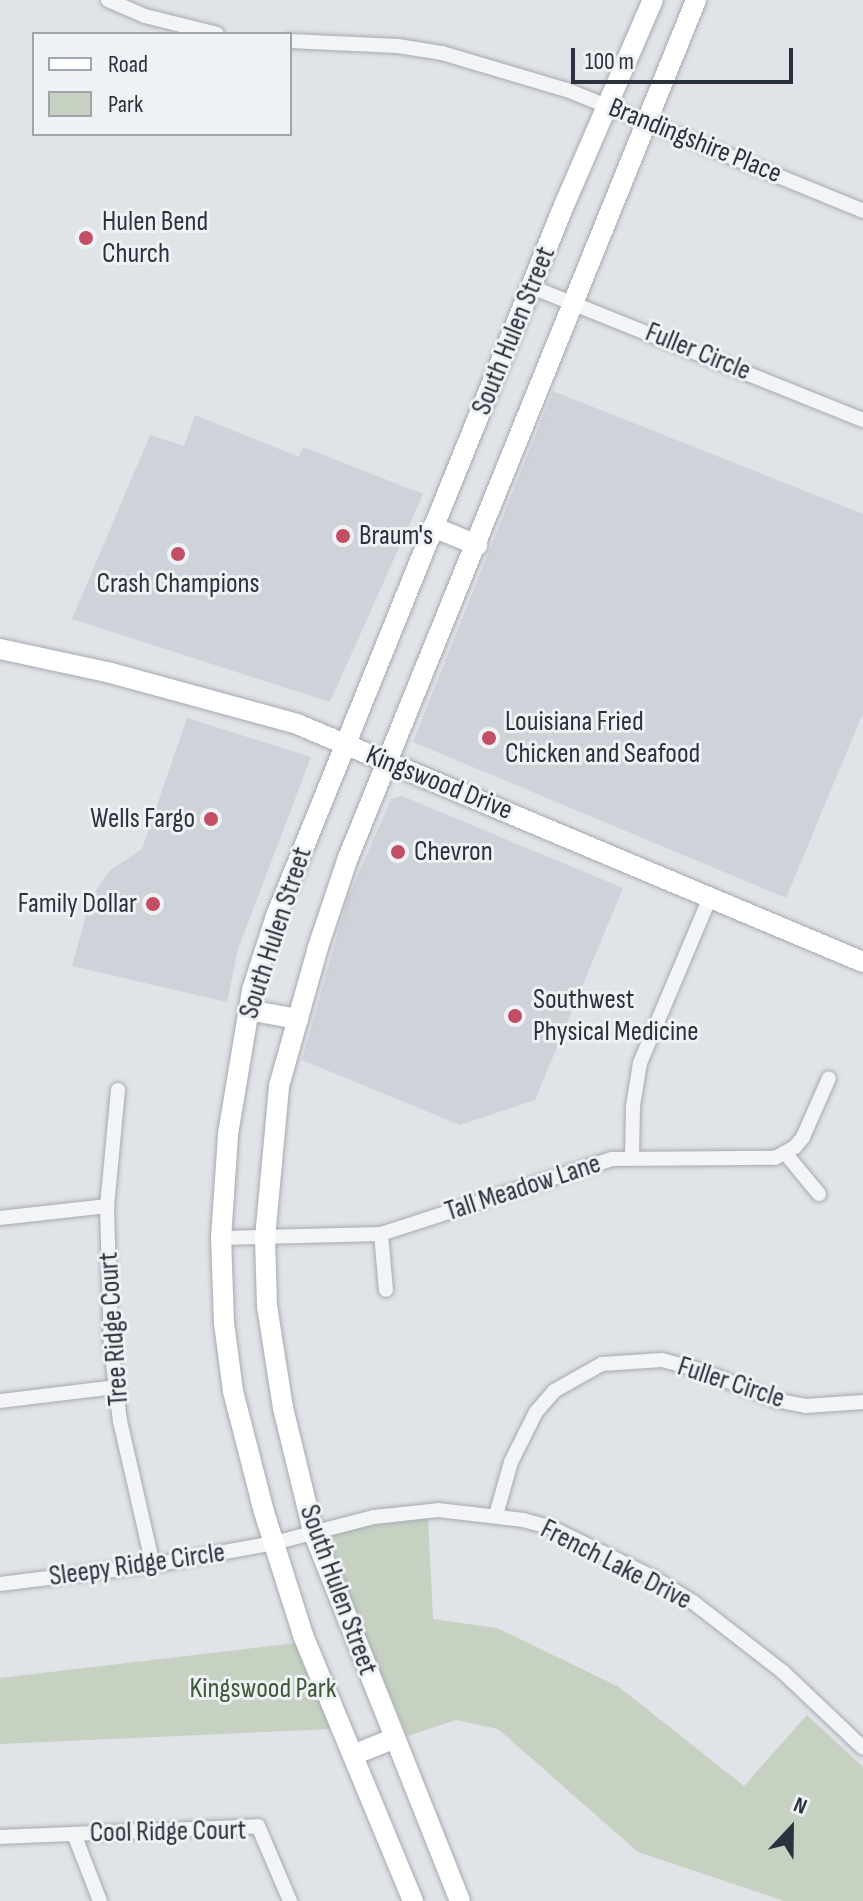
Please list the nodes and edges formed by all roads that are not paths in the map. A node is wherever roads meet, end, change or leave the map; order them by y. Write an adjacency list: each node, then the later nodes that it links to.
1 (108, 0): 4 (street)
2 (653, 0): 6 (main road, South Hulen Street)
3 (696, 0): 7 (main road, South Hulen Street)
4 (209, 32)
5 (292, 41): 6 (street, Brandingshire Place)
6 (608, 106): 7 (street, Brandingshire Place); 9 (main road, South Hulen Street)
7 (647, 121): 8 (street, Brandingshire Place); 10 (main road, South Hulen Street)
8 (863, 211)
9 (532, 287): 10 (street, Fuller Circle); 12 (main road, South Hulen Street)
10 (574, 303): 11 (street, Fuller Circle); 13 (main road, South Hulen Street)
11 (863, 420)
12 (433, 527): 13 (main road); 15 (main road, South Hulen Street)
13 (477, 545): 16 (main road, South Hulen Street)
14 (0, 649): 15 (main road, Kingswood Drive)
15 (345, 744): 16 (main road, Kingswood Drive); 19 (main road, South Hulen Street)
16 (388, 762): 17 (main road, Kingswood Drive); 20 (main road, South Hulen Street)
17 (710, 897): 18 (main road, Kingswood Drive); 24 (street)
18 (863, 962)
19 (248, 1010): 20 (main road); 29 (main road, South Hulen Street)
20 (298, 1019): 30 (main road, South Hulen Street)
21 (829, 1078): 23 (street)
22 (118, 1090): 26 (street, Tree Ridge Court)
23 (786, 1154): 24 (street, Tall Meadow Lane); 25 (street)
24 (632, 1158): 28 (street, Tall Meadow Lane)
25 (819, 1194)
26 (107, 1206): 27 (street); 32 (street, Tree Ridge Court)
27 (0, 1218)
28 (381, 1234): 30 (street, Tall Meadow Lane); 31 (street)
29 (221, 1238): 30 (street, Tall Meadow Lane); 37 (main road, South Hulen Street)
30 (265, 1238): 36 (main road, South Hulen Street)
31 (386, 1290)
32 (116, 1387): 33 (street); 38 (street, Tree Ridge Court)
33 (0, 1401)
34 (863, 1402): 35 (street, Fuller Circle)
35 (496, 1515): 36 (street, French Lake Drive); 41 (street, French Lake Drive)
36 (313, 1531): 37 (street, French Lake Drive); 40 (main road, South Hulen Street)
37 (274, 1543): 38 (street, Sleepy Ridge Circle); 42 (main road, South Hulen Street)
38 (153, 1565): 39 (street, Sleepy Ridge Circle)
39 (0, 1584)
40 (395, 1738): 42 (main road); 48 (main road, South Hulen Street)
41 (863, 1748)
42 (353, 1755): 47 (main road, South Hulen Street)
43 (74, 1834): 44 (street, Cool Ridge Court); 45 (street); 46 (street, Cool Ridge Court)
44 (0, 1837)
45 (100, 1901)
46 (290, 1901)
47 (413, 1901)
48 (460, 1901)

